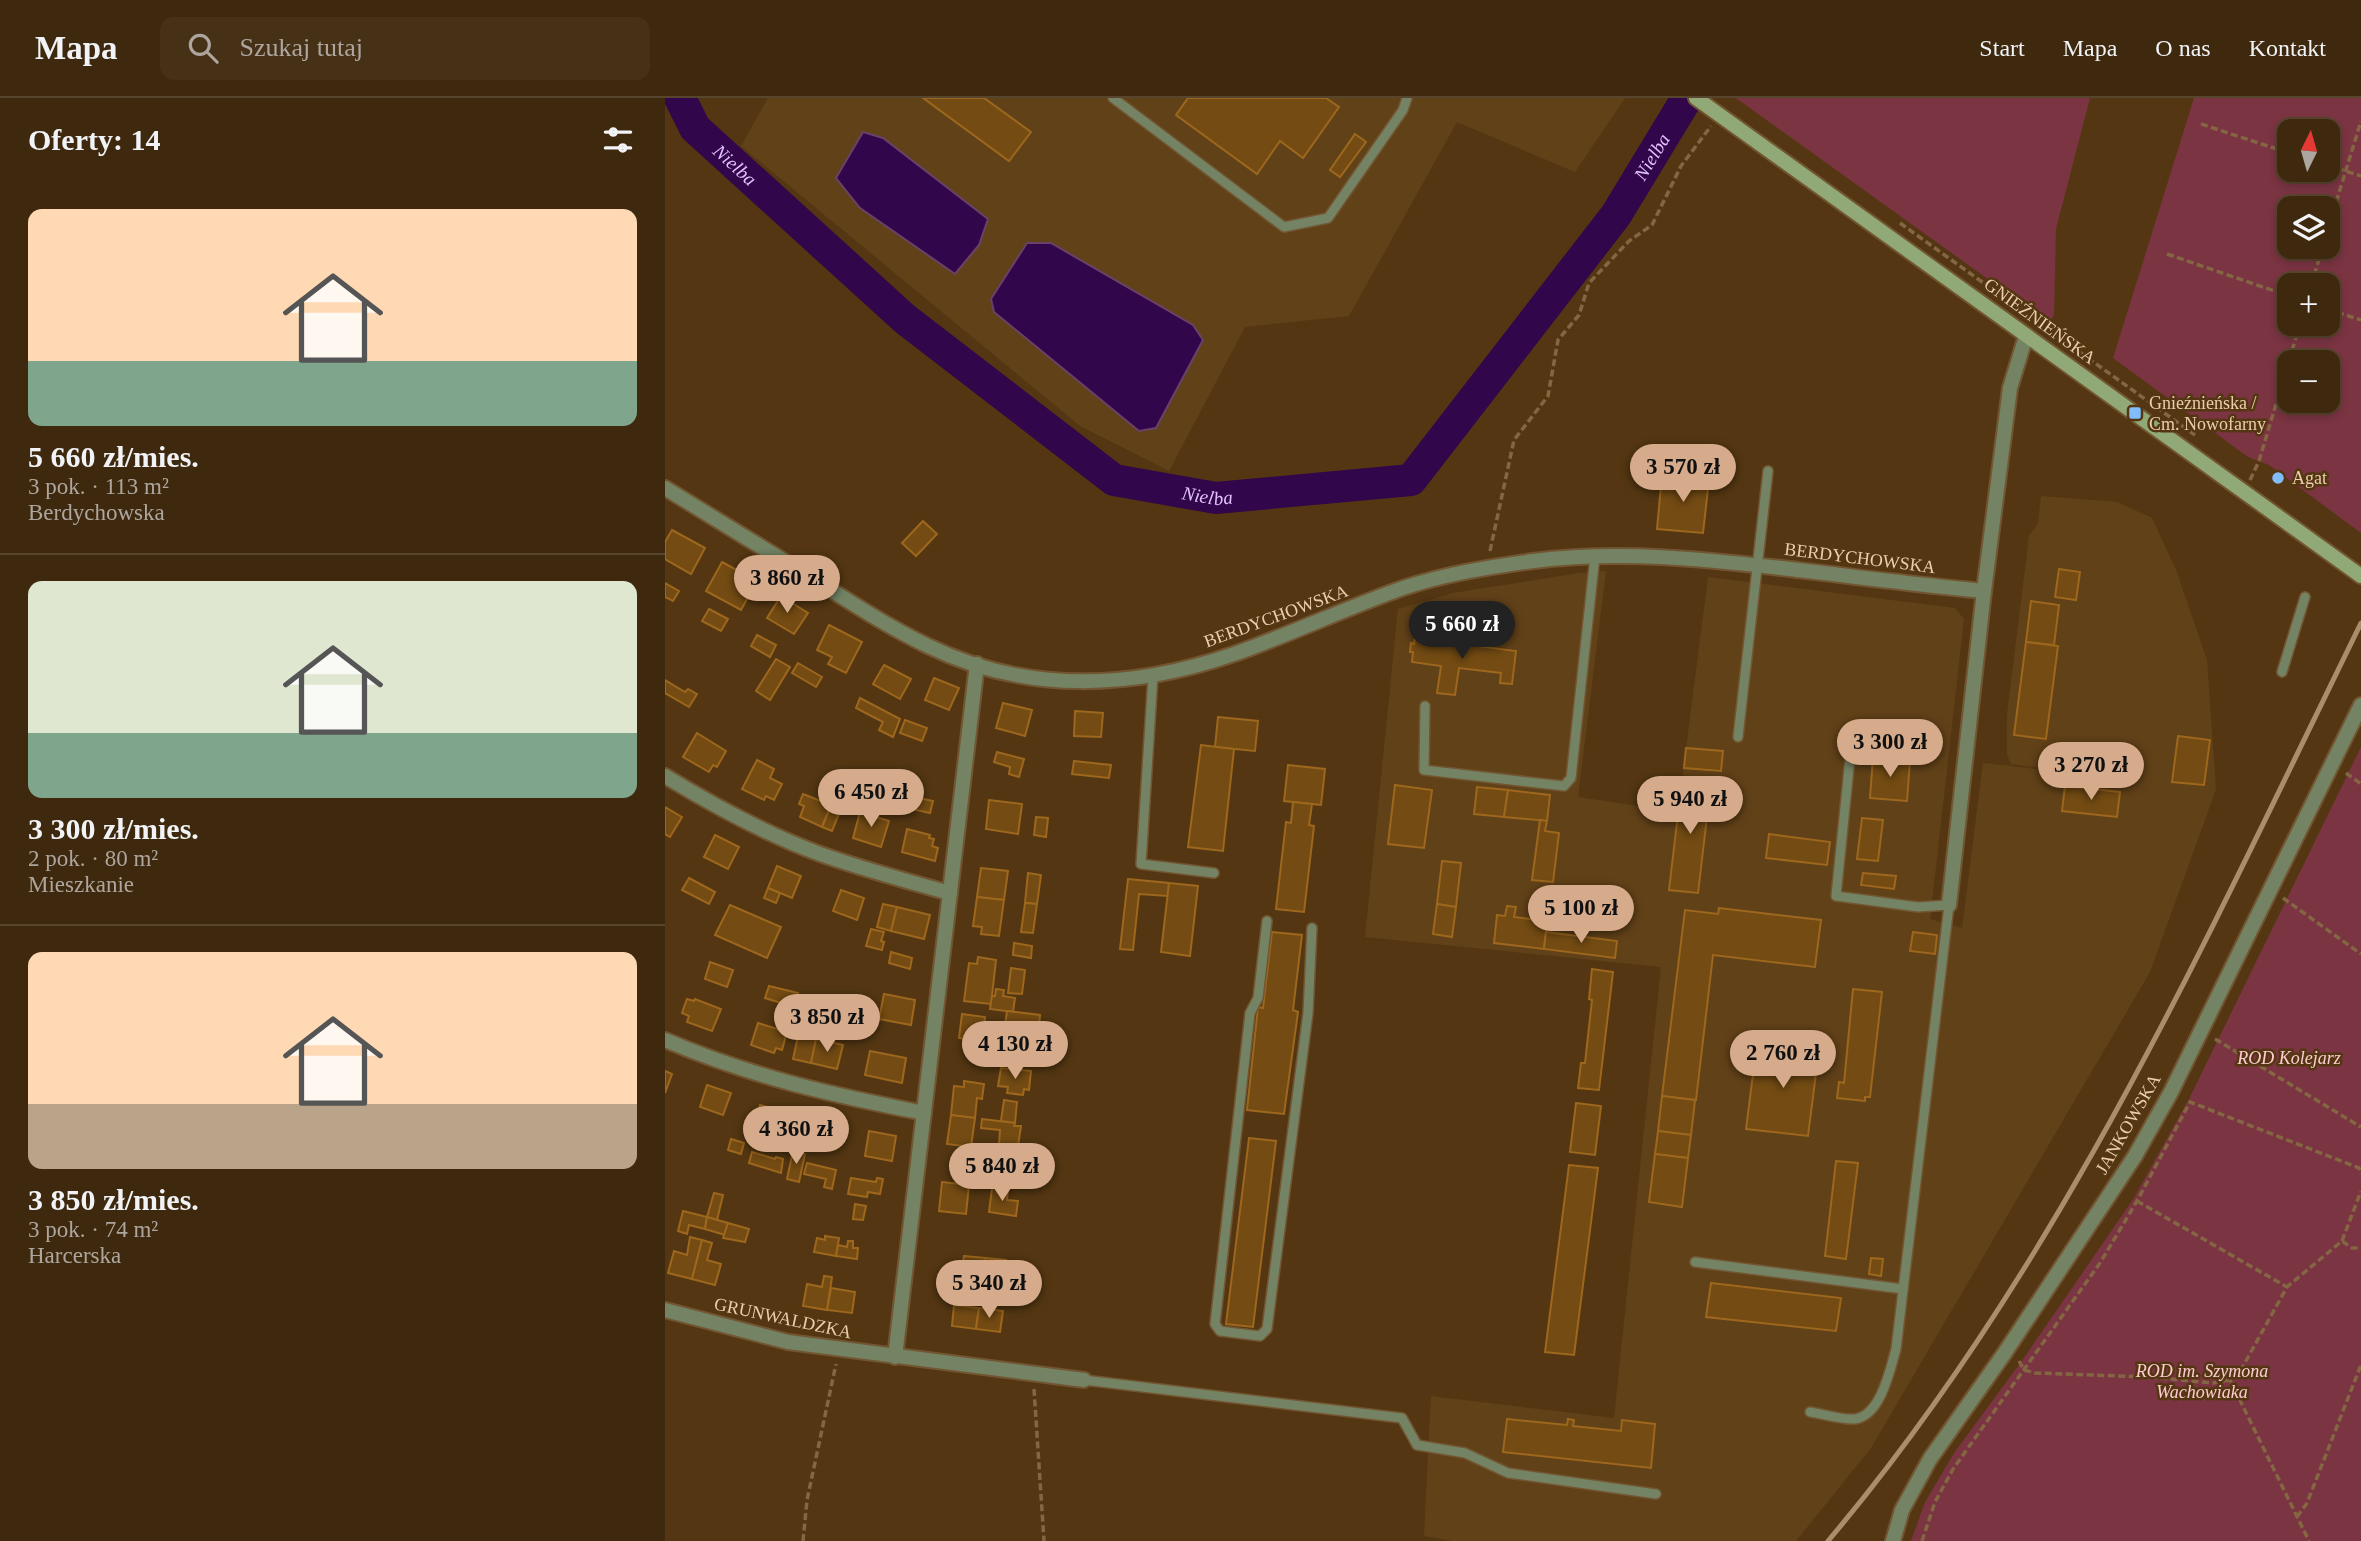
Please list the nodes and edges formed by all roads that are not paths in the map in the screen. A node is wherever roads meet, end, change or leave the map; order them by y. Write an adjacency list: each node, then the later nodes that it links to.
1 (1113, 98): 2 (lane)
2 (1406, 98)
3 (1696, 98): 4 (main road, GNIEŹNIEŃSKA)
4 (2027, 335): 9 (main road, GNIEŹNIEŃSKA); 10 (street)
5 (1768, 471): 8 (lane)
6 (665, 488): 12 (street, BERDYCHOWSKA)
7 (1595, 556): 8 (street, BERDYCHOWSKA); 14 (street, BERDYCHOWSKA); 16 (lane)
8 (1759, 566): 10 (street, BERDYCHOWSKA); 17 (lane)
9 (2361, 576)
10 (1984, 591): 22 (street)
11 (2305, 597): 13 (lane)
12 (977, 664): 14 (street, BERDYCHOWSKA); 21 (street)
13 (2282, 672)
14 (1153, 676): 20 (lane)
15 (2361, 705): 34 (street, JANKOWSKA)
16 (1425, 706)
17 (1738, 737)
18 (1850, 758): 22 (lane)
19 (665, 776): 21 (street)
20 (1214, 873)
21 (950, 893): 26 (street)
22 (1949, 905): 28 (lane)
23 (1266, 921): 24 (lane)
24 (1312, 928)
25 (665, 1040): 26 (street)
26 (924, 1113): 30 (street)
27 (1695, 1262): 28 (lane)
28 (1902, 1289): 32 (lane)
29 (665, 1310): 30 (street, GRUNWALDZKA)
30 (895, 1357): 31 (street, GRUNWALDZKA)
31 (1084, 1380): 33 (lane)
32 (1810, 1412)
33 (1656, 1494)
34 (1893, 1541)

